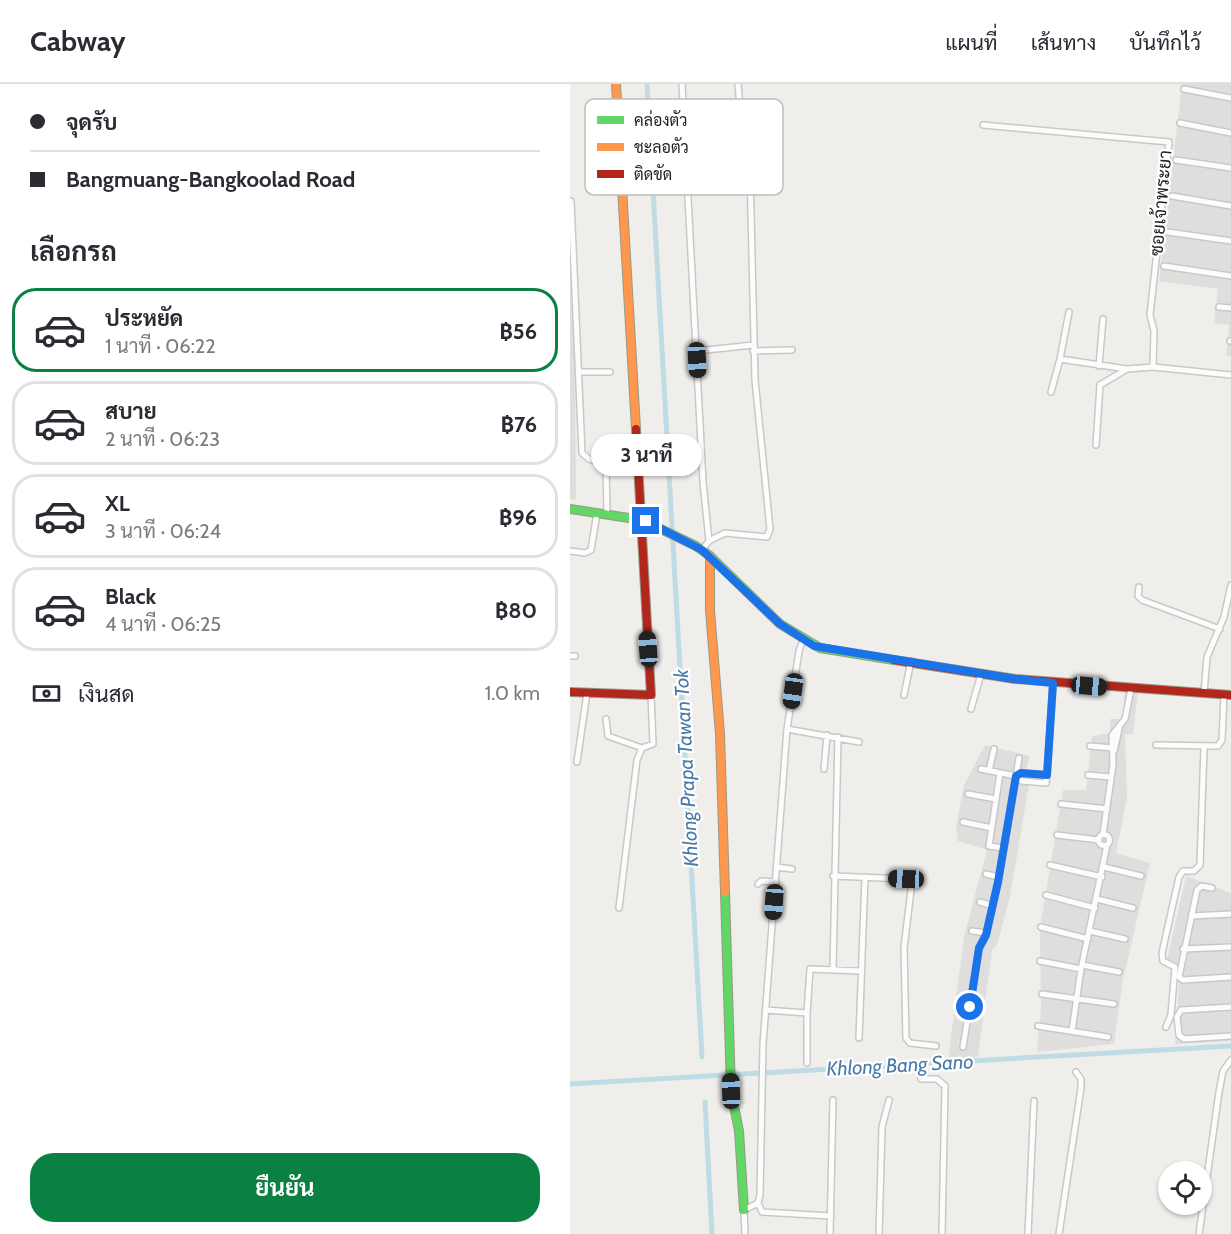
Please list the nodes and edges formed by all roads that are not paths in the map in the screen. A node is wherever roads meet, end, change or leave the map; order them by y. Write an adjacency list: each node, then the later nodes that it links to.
1 (616, 84): 6 (street)
2 (682, 84): 7 (street)
3 (738, 84): 8 (street)
4 (1185, 89): 5 (street)
5 (1231, 98)
6 (617, 99)
7 (683, 99)
8 (739, 99)
9 (1180, 123): 11 (street)
10 (983, 125): 33 (street, ซอยเจ้าพระยา)
11 (1231, 133)
12 (1176, 160): 13 (street)
13 (1231, 168)
14 (623, 195): 43 (street)
15 (689, 195): 30 (street)
16 (750, 195): 28 (street)
17 (1172, 196): 19 (street)
18 (571, 201): 35 (street)
19 (1231, 206)
20 (1168, 232): 21 (street)
21 (1231, 241)
22 (1164, 266): 23 (street)
23 (1231, 276)
24 (1219, 307): 25 (street)
25 (1231, 308)
26 (1069, 312): 31 (street)
27 (1103, 319): 32 (street)
28 (753, 348): 29 (street); 30 (street); 44 (street)
29 (792, 350)
30 (697, 351): 44 (street)
31 (1060, 359): 32 (street); 38 (street)
32 (1099, 366): 34 (street)
33 (1153, 368): 34 (street); 37 (street)
34 (1127, 369): 39 (street)
35 (579, 372): 36 (street); 42 (street)
36 (610, 372)
37 (1231, 375)
38 (1051, 392)
39 (1096, 445)
40 (570, 510): 41 (street)
41 (597, 513): 42 (street); 46 (street)
42 (607, 514): 43 (street)
43 (644, 520): 45 (street); 60 (street)
44 (709, 541): 45 (street)
45 (699, 548): 47 (street)
46 (570, 551)
47 (711, 556): 52 (street); 153 (street)
48 (1231, 585): 50 (street)
49 (1139, 587): 51 (street)
50 (1230, 595): 51 (street)
51 (1220, 629): 59 (street)
52 (803, 640): 53 (street); 65 (street)
53 (911, 661): 54 (street); 61 (street)
54 (981, 674): 55 (street); 63 (street)
55 (1053, 683): 56 (street); 81 (street)
56 (1131, 689): 59 (street); 74 (street)
57 (570, 692): 58 (street)
58 (587, 693): 60 (street); 76 (street)
59 (1204, 693): 62 (street)
60 (651, 695): 72 (street)
61 (904, 695)
62 (1228, 695): 71 (street)
63 (971, 709)
64 (606, 719): 72 (street)
65 (788, 729): 66 (street); 96 (street)
66 (827, 735): 67 (street); 77 (street)
67 (838, 736): 68 (street); 100 (street)
68 (859, 742)
69 (1156, 745): 71 (street)
70 (1090, 746): 74 (street)
71 (1204, 747): 138 (street)
72 (642, 748): 112 (street)
73 (994, 749): 79 (street)
74 (1113, 750): 84 (street)
75 (1019, 758): 83 (street)
76 (577, 762)
77 (824, 769)
78 (981, 769): 79 (street)
79 (988, 771): 80 (street)
80 (1000, 773): 83 (street); 86 (street)
81 (1047, 775): 83 (street); 83 (street)
82 (1088, 775): 84 (street)
83 (1016, 776): 94 (street)
84 (1111, 777): 88 (street)
85 (968, 794): 86 (street)
86 (996, 799): 90 (street)
87 (1061, 804): 88 (street)
88 (1107, 809): 92 (street)
89 (963, 822): 90 (street)
90 (992, 828): 94 (street)
91 (1057, 835): 92 (street)
92 (1101, 837): 93 (street); 93 (street)
93 (1107, 844): 97 (street)
94 (1003, 848): 103 (street)
95 (1050, 865): 104 (street)
96 (777, 867): 98 (street); 105 (street)
97 (1104, 867): 101 (street); 104 (street)
98 (792, 869)
99 (986, 874): 103 (street)
100 (833, 876): 102 (street); 127 (street)
101 (1141, 876)
102 (865, 877): 128 (street); 143 (street)
103 (998, 877): 111 (street)
104 (1102, 878): 109 (street)
105 (776, 882): 106 (street); 135 (street)
106 (758, 884)
107 (1212, 888): 116 (street)
108 (1046, 895): 113 (street)
109 (1097, 899): 113 (street); 114 (street)
110 (980, 902): 111 (street)
111 (993, 906): 120 (street)
112 (619, 908)
113 (1095, 908): 119 (street)
114 (1133, 908)
115 (1231, 914): 116 (street)
116 (1191, 916): 124 (street)
117 (1041, 927): 121 (street)
118 (972, 931): 120 (street)
119 (1090, 931): 121 (street); 122 (street)
120 (986, 933): 144 (street)
121 (1088, 939): 126 (street)
122 (1125, 939)
123 (1231, 947): 124 (street)
124 (1183, 950): 130 (street)
125 (1040, 961): 126 (street)
126 (1082, 967): 129 (street); 132 (street)
127 (833, 969): 128 (street); 136 (street)
128 (861, 971): 142 (street)
129 (1119, 972)
130 (1231, 977)
131 (1042, 994): 132 (street)
132 (1077, 999): 133 (street); 139 (street)
133 (1114, 1004)
134 (1231, 1007): 140 (street)
135 (766, 1010): 136 (street); 152 (street)
136 (807, 1013): 146 (street)
137 (1038, 1026): 139 (street)
138 (1166, 1027)
139 (1072, 1031): 141 (street)
140 (1231, 1036)
141 (1108, 1037)
142 (859, 1038)
143 (936, 1046)
144 (963, 1047)
145 (1231, 1060): 161 (street)
146 (807, 1062)
147 (1076, 1072): 160 (street)
148 (921, 1079): 158 (street)
149 (833, 1100): 154 (street)
150 (889, 1100): 157 (street)
151 (1034, 1101): 159 (street)
152 (758, 1203): 153 (street); 154 (street)
153 (744, 1210): 155 (street)
154 (831, 1216): 156 (street)
155 (745, 1234)
156 (830, 1234)
157 (879, 1234)
158 (942, 1234)
159 (1028, 1234)
160 (1059, 1234)
161 (1199, 1234)

